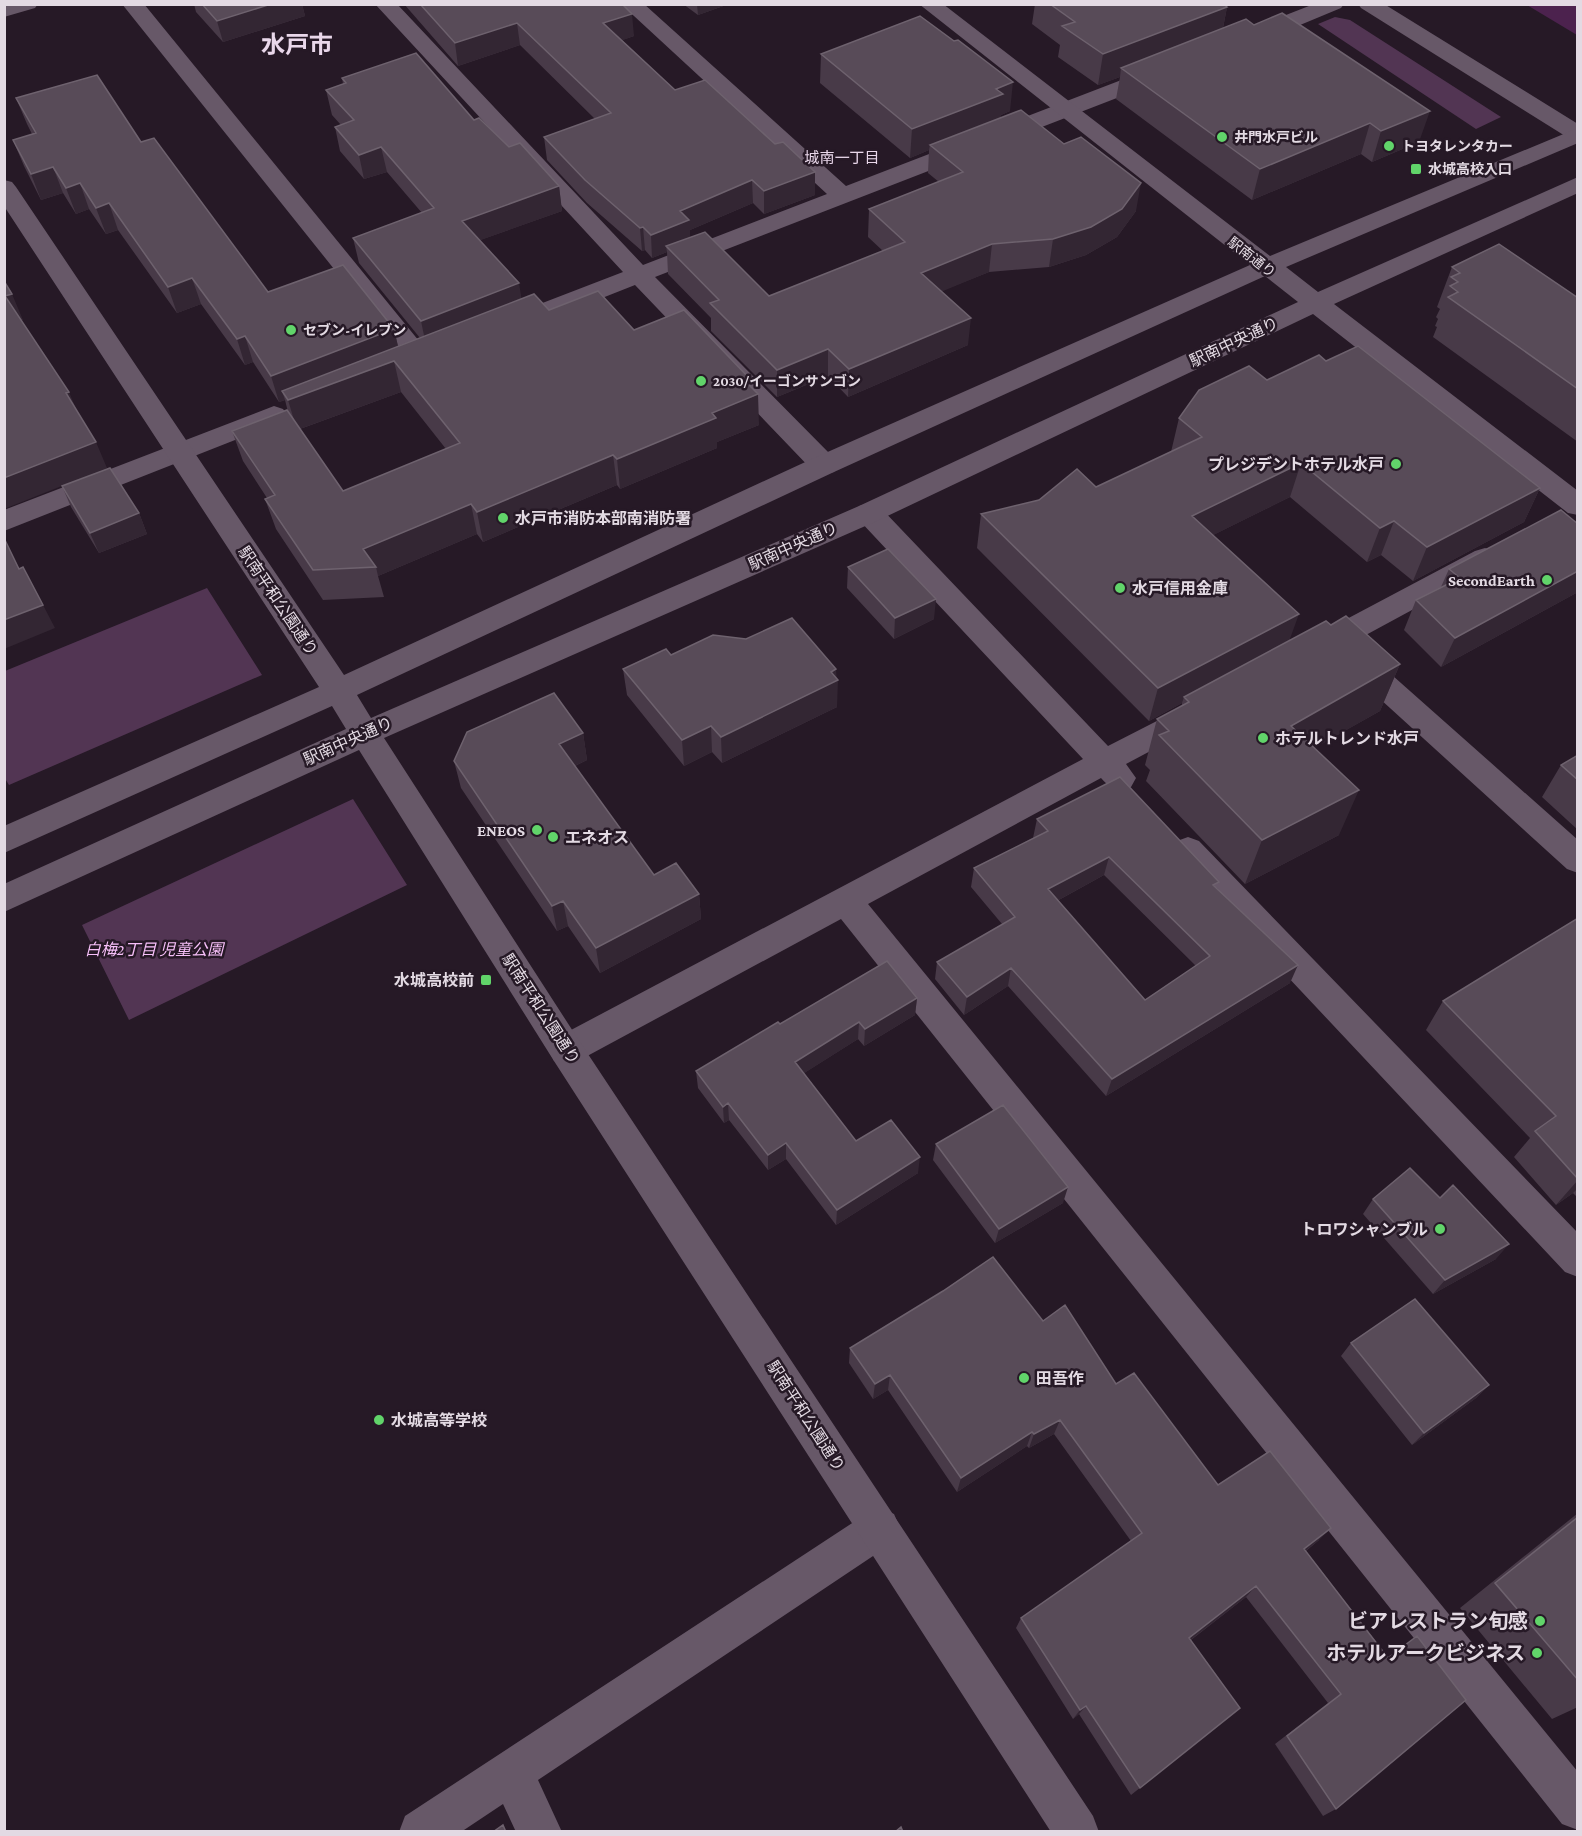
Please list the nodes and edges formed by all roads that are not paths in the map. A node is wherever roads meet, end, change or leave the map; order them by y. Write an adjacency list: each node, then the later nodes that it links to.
1 (28, 4): 8 (street)
2 (132, 4): 20 (street)
3 (385, 4): 17 (street)
4 (631, 4): 15 (street)
5 (929, 4): 11 (street, 駅南通り)
6 (1334, 4): 9 (street)
7 (1368, 4): 12 (street)
8 (4, 11)
9 (1237, 43)
10 (1172, 68): 11 (street)
11 (1065, 110): 15 (street); 16 (street, 駅南通り)
12 (1578, 135): 16 (street)
13 (1578, 184): 18 (street, 駅南中央通り)
14 (4, 187): 22 (street, 駅南平和公園通り)
15 (843, 196): 17 (street)
16 (1265, 267): 18 (street, 駅南通り); 23 (street)
17 (640, 276): 19 (street); 23 (street)
18 (1314, 304): 24 (street, 駅南通り); 25 (street, 駅南中央通り)
19 (485, 334)
20 (419, 358)
21 (299, 406): 22 (street)
22 (179, 453): 26 (street); 30 (street, 駅南平和公園通り)
23 (824, 465): 30 (street)
24 (1571, 511)
25 (869, 513): 32 (street, 駅南中央通り); 33 (street)
26 (4, 521)
27 (1506, 547): 28 (street)
28 (1333, 639): 29 (street); 37 (street)
29 (1291, 662)
30 (338, 691): 32 (street, 駅南平和公園通り); 36 (street)
31 (1219, 701): 33 (street)
32 (366, 733): 38 (street, 駅南中央通り); 40 (street, 駅南平和公園通り)
33 (1104, 762): 34 (street); 39 (street)
34 (1137, 796)
35 (1170, 831): 41 (street)
36 (4, 840)
37 (1578, 860)
38 (4, 899)
39 (846, 900): 40 (street); 44 (street)
40 (566, 1050): 42 (street, 駅南平和公園通り)
41 (1578, 1260)
42 (880, 1528): 43 (street); 47 (street, 駅南平和公園通り)
43 (511, 1772): 45 (street); 46 (street)
44 (1578, 1808)
45 (421, 1832)
46 (540, 1832)
47 (1077, 1832)

